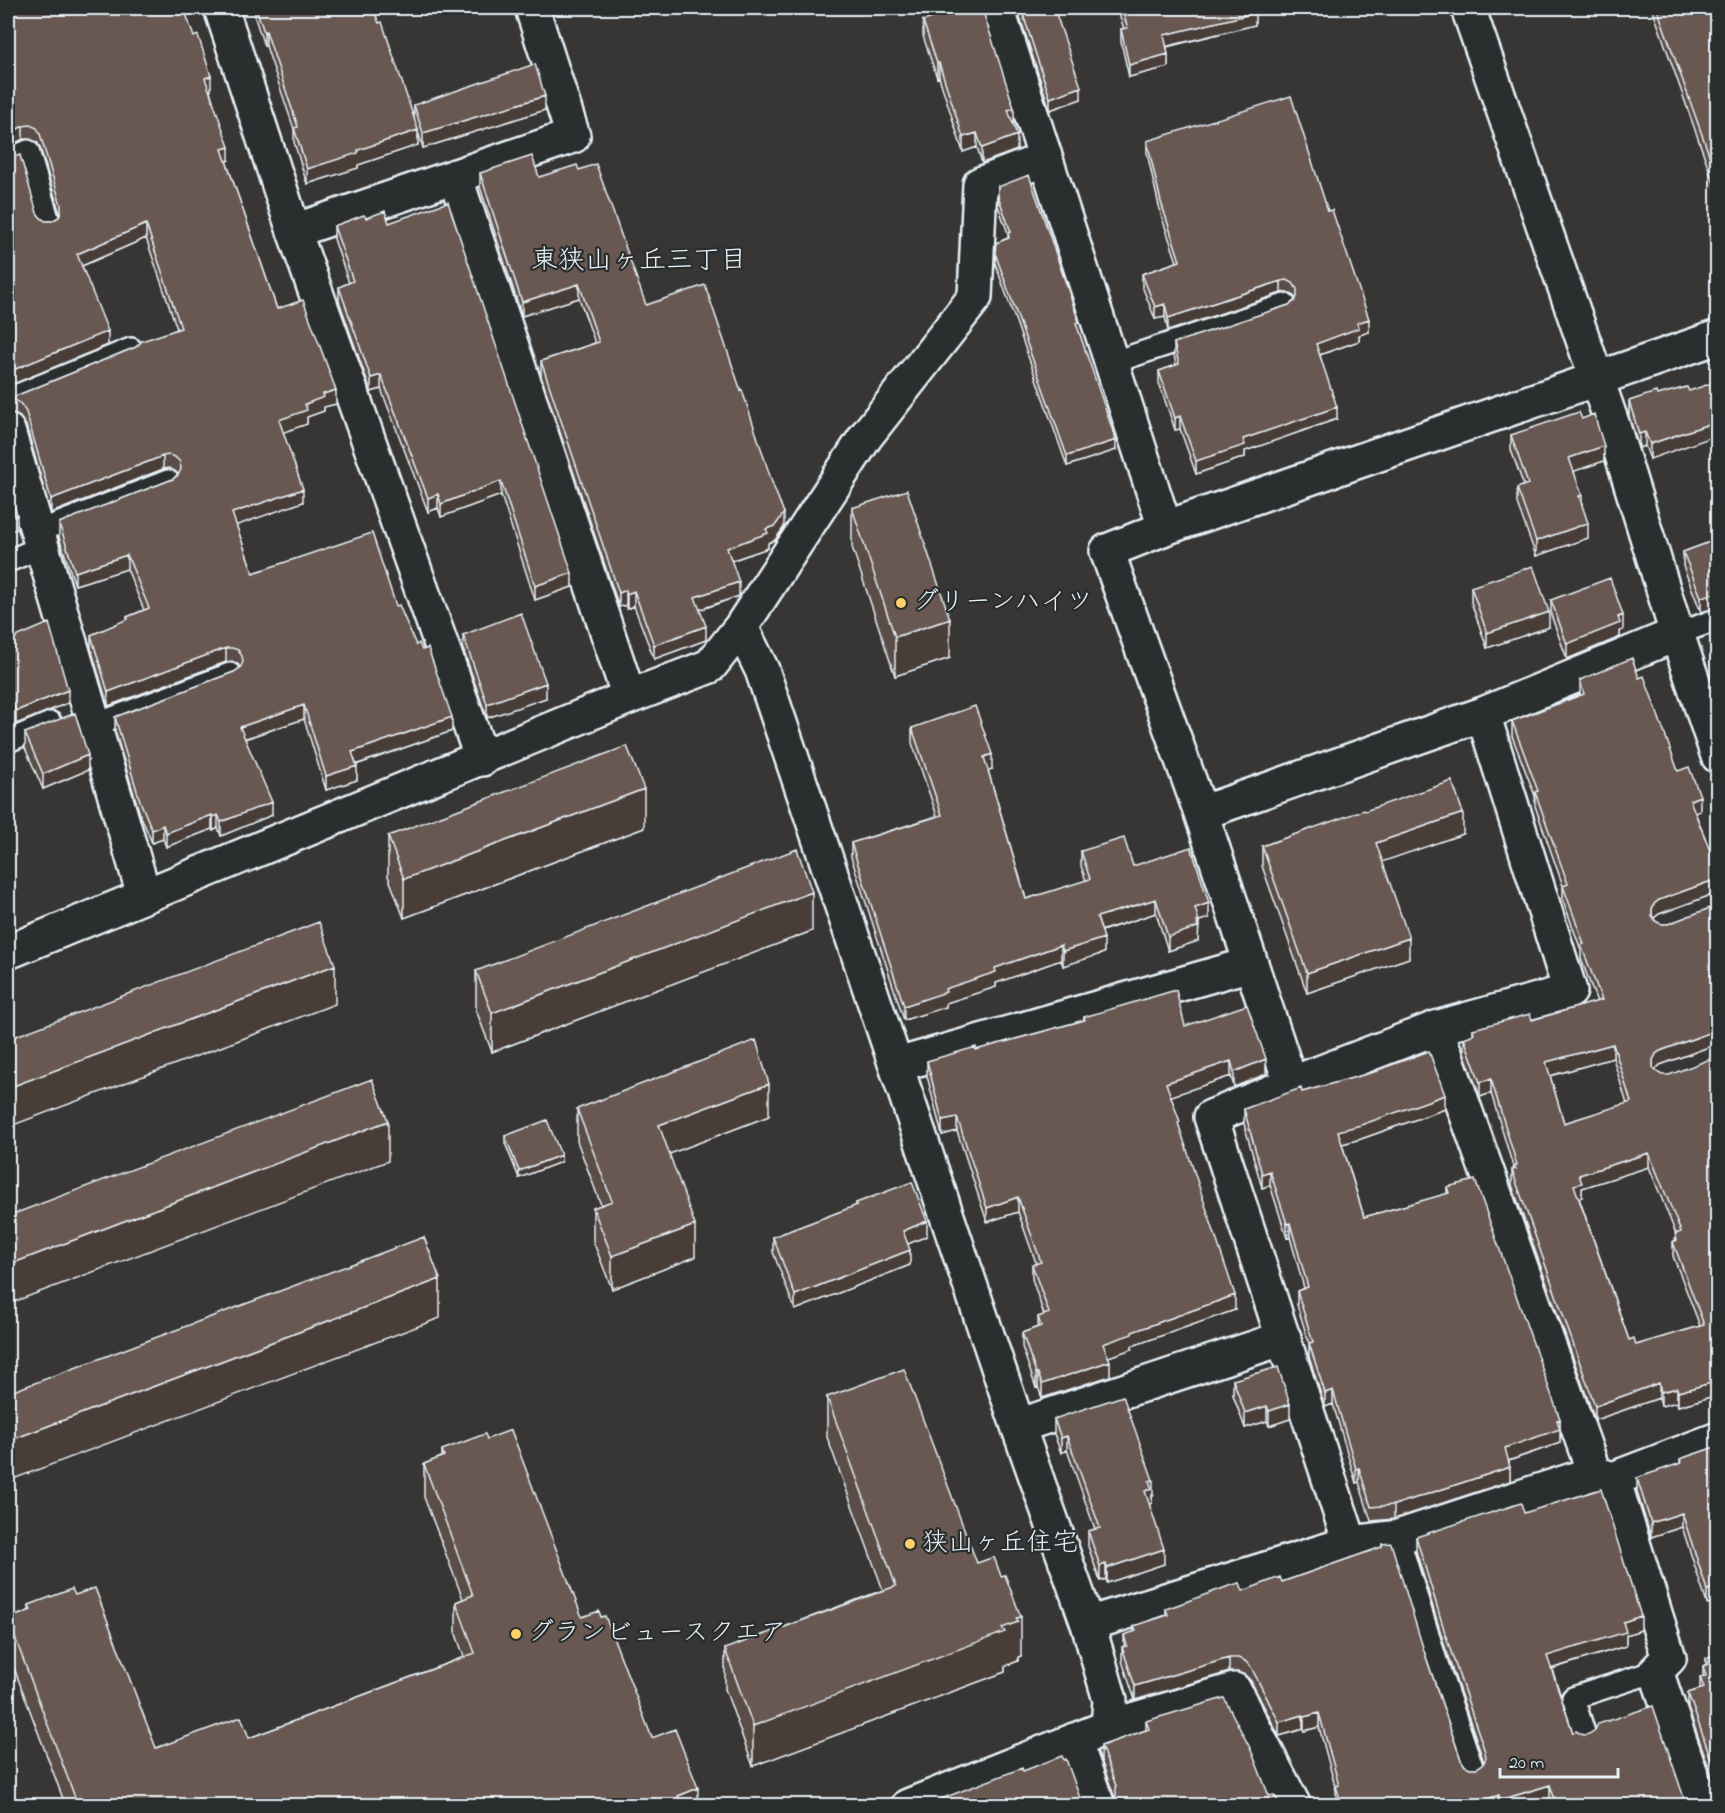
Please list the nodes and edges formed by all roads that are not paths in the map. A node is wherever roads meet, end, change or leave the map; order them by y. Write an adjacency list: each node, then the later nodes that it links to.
1 (222, 8): 9 (street)
2 (532, 8): 7 (street)
3 (997, 8): 5 (street)
4 (1468, 8): 14 (street)
5 (1046, 159): 13 (street); 22 (street)
6 (8, 160): 8 (lane)
7 (455, 176): 9 (street); 25 (street)
8 (49, 222)
9 (294, 231): 30 (street)
10 (1285, 305): 13 (lane)
11 (1718, 337): 14 (street)
12 (130, 349): 15 (lane)
13 (1111, 363): 18 (street)
14 (1596, 378): 18 (street); 23 (street)
15 (8, 399)
16 (10, 451): 19 (street)
17 (168, 481): 19 (lane)
18 (1165, 528): 31 (street)
19 (39, 539): 20 (lane); 27 (street)
20 (8, 561)
21 (1718, 619): 23 (lane)
22 (741, 627): 25 (street); 36 (street)
23 (1677, 634): 26 (street); 29 (street)
24 (230, 674): 27 (lane)
25 (629, 697): 30 (street)
26 (1483, 714): 31 (street); 35 (street)
27 (92, 717): 28 (lane); 32 (street)
28 (8, 741)
29 (1718, 756)
30 (482, 759): 32 (street)
31 (1201, 813): 34 (street)
32 (144, 895): 33 (street)
33 (8, 952)
34 (1251, 964): 36 (street); 37 (street)
35 (1436, 1028): 37 (street); 41 (street)
36 (897, 1065): 39 (street)
37 (1291, 1084): 38 (street)
38 (1284, 1338): 39 (street); 43 (street)
39 (1018, 1426): 44 (street)
40 (1718, 1439): 41 (street)
41 (1604, 1476): 42 (street); 45 (street)
42 (1398, 1537): 43 (street); 49 (lane)
43 (1350, 1543): 44 (street)
44 (1088, 1624): 46 (street)
45 (1656, 1671): 47 (lane); 53 (street)
46 (1108, 1727): 48 (street); 52 (street)
47 (1585, 1736)
48 (1074, 1740): 50 (street); 51 (street)
49 (1473, 1770)
50 (908, 1806)
51 (1098, 1806)
52 (1294, 1806)
53 (1702, 1806)

